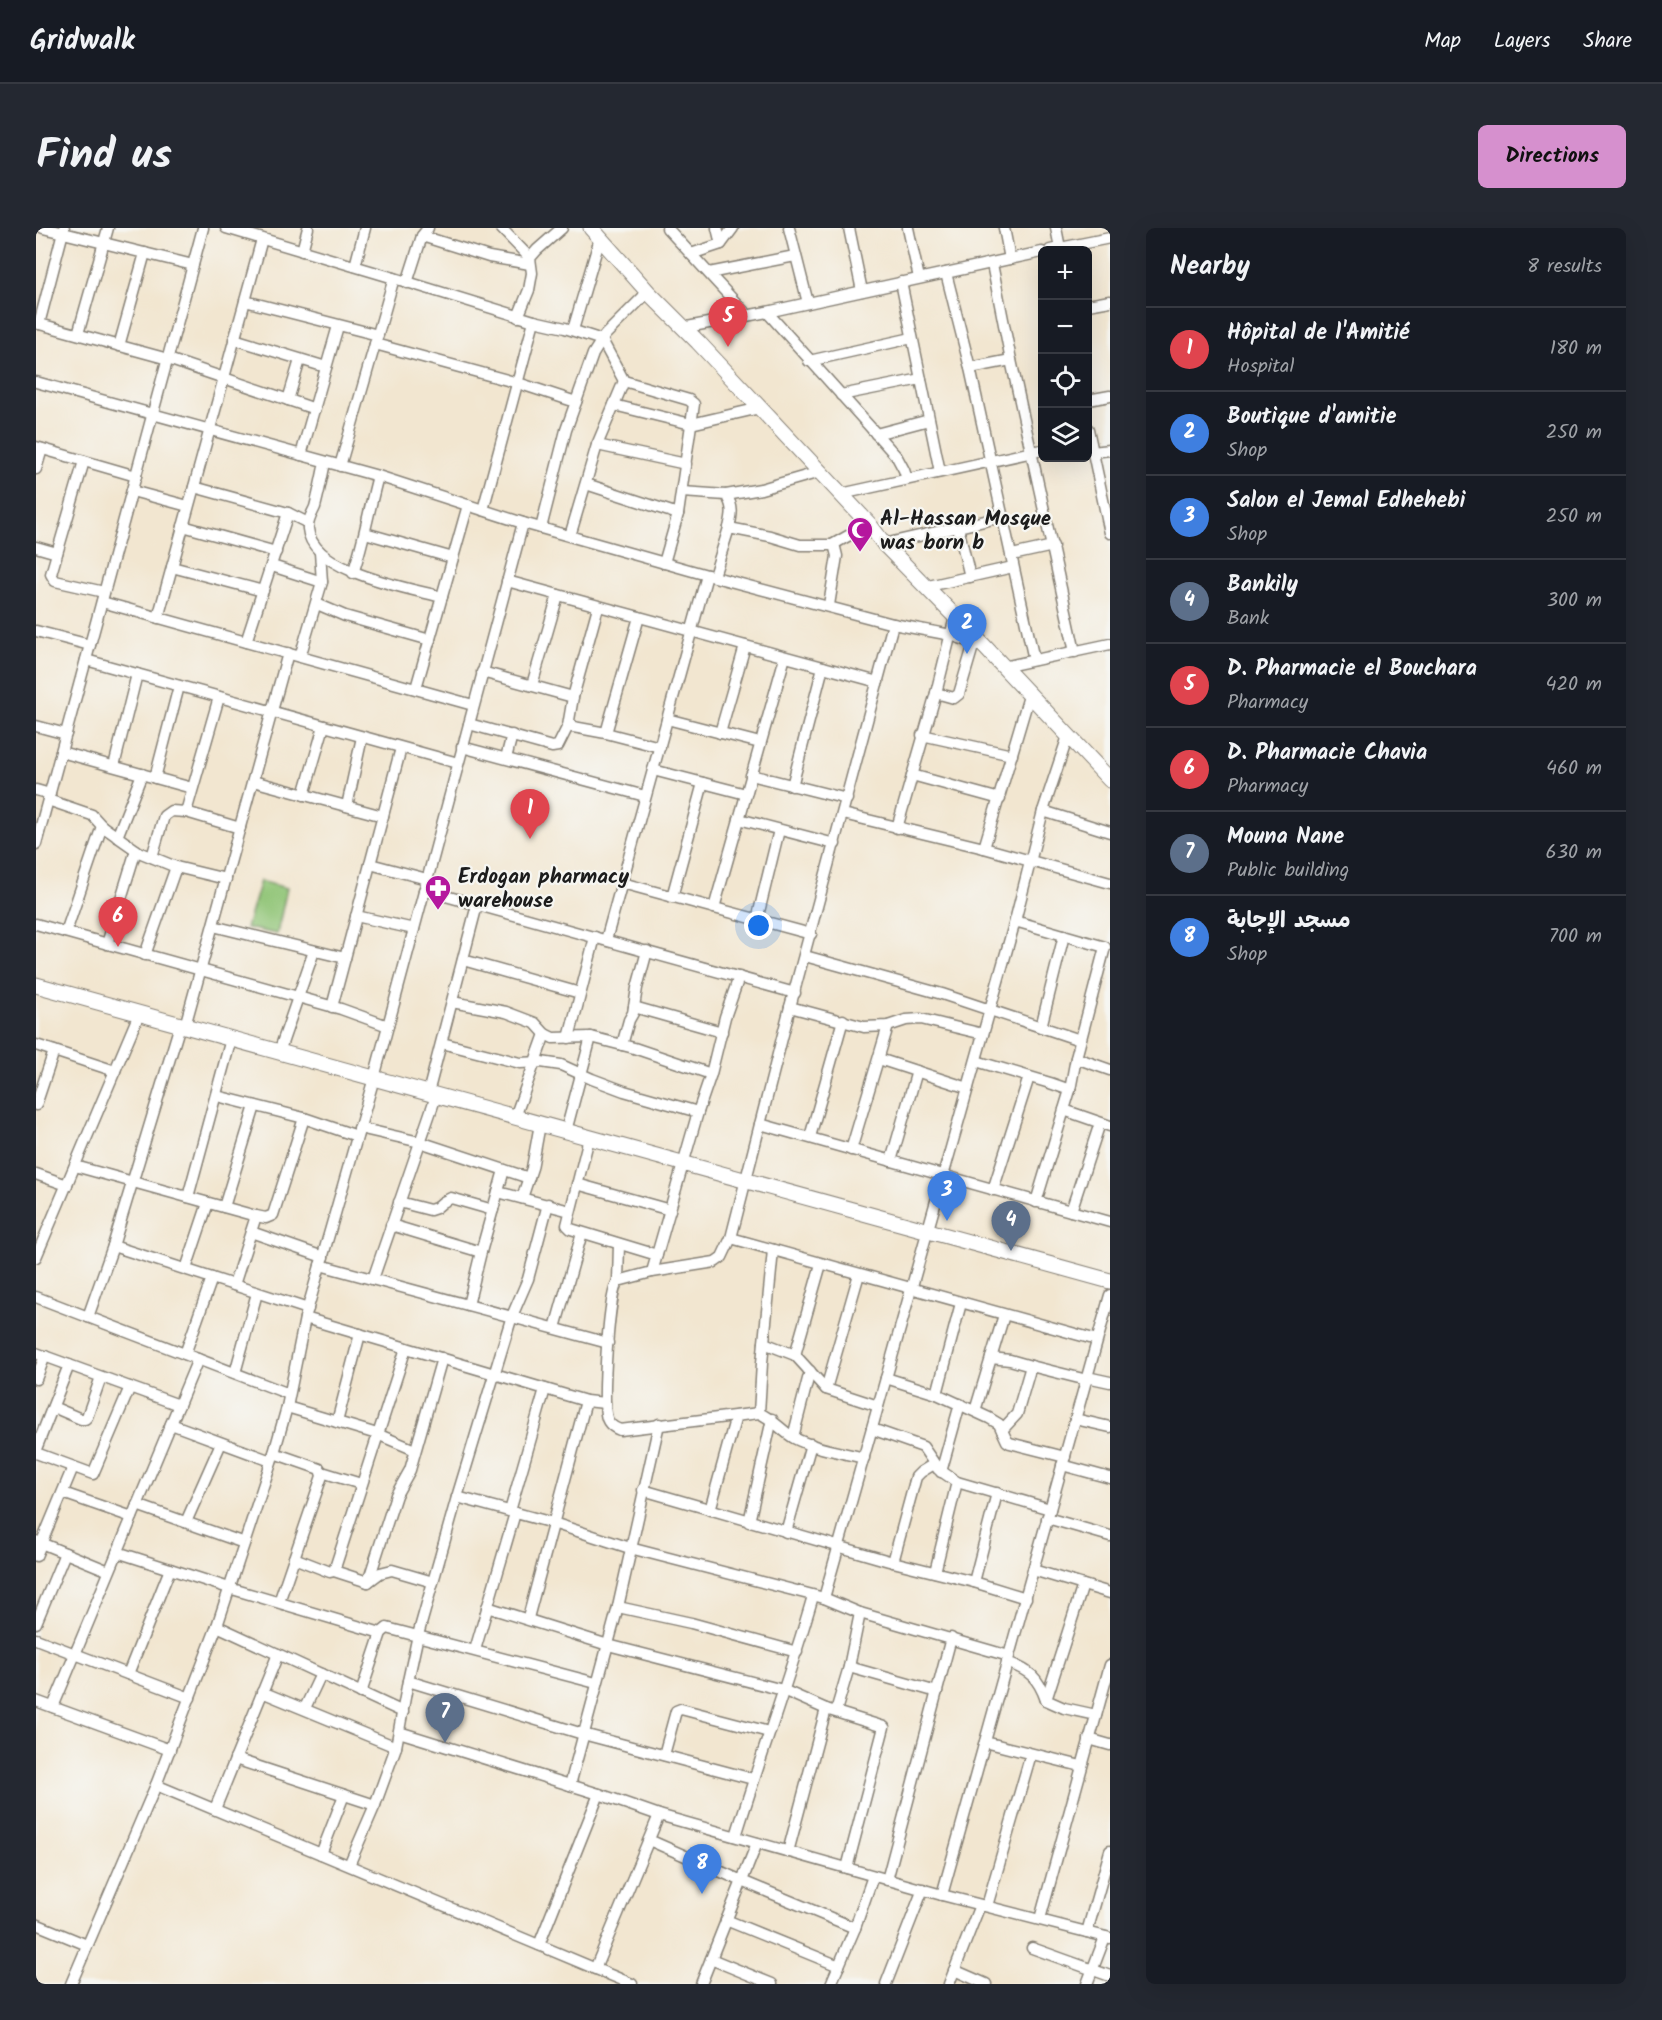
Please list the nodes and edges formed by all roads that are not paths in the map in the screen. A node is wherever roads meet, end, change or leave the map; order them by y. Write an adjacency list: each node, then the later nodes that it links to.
1 (43, 228): 17 (street)
2 (108, 228): 22 (street)
3 (203, 228): 34 (street)
4 (226, 228): 21 (street)
5 (308, 228): 26 (street)
6 (364, 228): 35 (street)
7 (501, 228): 32 (street)
8 (562, 228): 32 (street)
9 (668, 228): 29 (street)
10 (717, 228): 23 (street)
11 (733, 228): 23 (street)
12 (789, 228): 30 (street)
13 (849, 228): 42 (street)
14 (908, 228): 39 (street)
15 (1005, 228): 31 (street)
16 (1056, 228): 24 (street)
17 (64, 230): 22 (street); 52 (street)
18 (425, 232): 32 (street); 41 (street)
19 (596, 233): 43 (street); 55 (street)
20 (1110, 237): 25 (street)
21 (262, 239): 26 (street); 44 (street)
22 (105, 243): 27 (street); 56 (street)
23 (721, 244): 29 (street)
24 (1055, 246)
25 (1069, 246)
26 (302, 251): 35 (street)
27 (146, 253): 34 (street); 61 (street)
28 (1038, 253): 31 (street)
29 (692, 254): 36 (street)
30 (795, 256): 36 (street); 45 (street)
31 (1010, 259): 33 (street)
32 (530, 261): 50 (street)
33 (992, 264): 37 (street); 64 (street)
34 (193, 265): 62 (street)
35 (355, 266): 38 (street)
36 (709, 273): 49 (street)
37 (946, 273): 39 (street); 67 (street)
38 (394, 278): 41 (street); 59 (street)
39 (919, 278): 40 (street)
40 (901, 282): 42 (street); 57 (street)
41 (407, 283): 50 (street)
42 (862, 291): 45 (street)
43 (648, 292): 54 (street); 60 (street)
44 (245, 301): 53 (street); 58 (street)
45 (807, 303): 48 (street)
46 (1109, 304): 47 (street)
47 (1092, 305)
48 (767, 312): 49 (street); 65 (street)
49 (747, 315): 54 (street)
50 (518, 317): 51 (street)
51 (534, 321): 55 (street); 72 (street)
52 (38, 323): 56 (street)
53 (338, 326): 59 (street); 66 (street)
54 (682, 328): 79 (street)
55 (573, 330): 60 (street)
56 (78, 334): 61 (street)
57 (912, 338): 65 (street); 69 (street)
58 (234, 339): 63 (street); 68 (street)
59 (376, 340): 72 (street); 96 (street)
60 (602, 340): 70 (street); 77 (street)
61 (119, 346): 62 (street)
62 (168, 359): 68 (street); 81 (street)
63 (300, 360): 66 (street); 76 (street)
64 (1011, 360): 67 (street); 89 (street)
65 (809, 361): 73 (street)
66 (326, 367): 80 (street)
67 (970, 368): 93 (street)
68 (224, 378): 76 (street); 84 (street)
69 (921, 379): 73 (street); 82 (street)
70 (624, 381): 78 (street); 83 (street)
71 (36, 382): 81 (street)
72 (518, 383): 77 (street); 111 (street)
73 (841, 395): 85 (street)
74 (1110, 396): 75 (street)
75 (1092, 399)
76 (288, 400): 80 (street)
77 (576, 402): 120 (street)
78 (614, 405): 83 (street); 86 (street)
79 (759, 408): 83 (street); 98 (street)
80 (315, 409): 91 (street)
81 (153, 414): 84 (street); 100 (street)
82 (929, 420): 85 (street); 99 (street)
83 (691, 424): 95 (street)
84 (209, 430): 91 (street); 104 (street)
85 (876, 434): 102 (street)
86 (597, 445): 95 (street); 103 (street)
87 (39, 448): 92 (street); 97 (street)
88 (1110, 450): 90 (street)
89 (1037, 452): 93 (street); 127 (street)
90 (1092, 452): 123 (street)
91 (301, 455): 94 (street)
92 (84, 461): 100 (street); 131 (street)
93 (991, 461): 99 (street); 114 (street)
94 (325, 462): 96 (street); 115 (street)
95 (686, 464): 106 (street)
96 (340, 466): 101 (street)
97 (36, 469)
98 (820, 472): 107 (street); 108 (street)
99 (940, 472): 102 (street)
100 (136, 476): 105 (street)
101 (378, 476): 109 (street); 122 (street)
102 (907, 479): 107 (street)
103 (586, 484): 113 (street); 124 (street)
104 (194, 487): 110 (street); 112 (street)
105 (132, 491): 110 (street); 146 (street)
106 (682, 492): 108 (street); 113 (street)
107 (841, 494): 117 (street)
108 (726, 495): 121 (street)
109 (468, 505): 111 (street); 133 (street)
110 (188, 506): 118 (street)
111 (483, 510): 116 (street)
112 (288, 513): 115 (street); 129 (street)
113 (678, 514): 134 (street)
114 (1002, 517): 119 (street); 132 (street)
115 (308, 523): 130 (street)
116 (523, 523): 120 (street); 141 (street)
117 (869, 524): 125 (street); 126 (street)
118 (183, 526): 129 (street); 136 (street)
119 (958, 527): 125 (street); 140 (street)
120 (542, 528): 124 (street)
121 (729, 528): 126 (street); 139 (street)
122 (365, 533): 133 (street); 138 (street)
123 (1110, 533)
124 (570, 536): 134 (street)
125 (884, 544): 143 (street)
126 (832, 545): 149 (street)
127 (1053, 546): 132 (street); 164 (street)
128 (36, 547): 131 (street)
129 (276, 552): 135 (street)
130 (320, 552): 138 (street); 142 (street)
131 (57, 553): 146 (street)
132 (1012, 555): 137 (street)
133 (453, 558): 147 (street)
134 (664, 563): 139 (street)
135 (272, 566): 142 (street); 144 (street)
136 (172, 567): 144 (street); 153 (street)
137 (1013, 567): 140 (street); 170 (street)
138 (353, 573): 147 (street)
139 (710, 575): 149 (street); 155 (street)
140 (970, 577): 143 (street)
141 (507, 581): 145 (street); 173 (street)
142 (322, 582): 148 (street)
143 (924, 587): 151 (street)
144 (263, 591): 159 (street)
145 (558, 595): 150 (street); 176 (street)
146 (103, 597): 153 (street); 161 (street)
147 (442, 597): 158 (street)
148 (317, 604): 158 (street); 167 (street)
149 (829, 605): 154 (street)
150 (598, 607): 152 (street); 182 (street)
151 (955, 616): 157 (street); 160 (street)
152 (639, 617): 155 (street); 190 (street)
153 (158, 618): 159 (street)
154 (893, 624): 157 (street); 175 (street)
155 (692, 631): 163 (street); 185 (street)
156 (37, 634): 161 (street)
157 (951, 635): 160 (street); 179 (street)
158 (430, 640): 178 (street)
159 (246, 642): 165 (street)
160 (979, 644): 172 (street); 179 (street)
161 (90, 645): 169 (street)
162 (1107, 645): 164 (street); 166 (street)
163 (745, 646): 168 (street); 191 (street)
164 (1075, 652): 170 (street)
165 (288, 653): 167 (street); 184 (street)
166 (1110, 656)
167 (300, 657): 178 (street)
168 (784, 657): 171 (street); 197 (street)
169 (86, 660): 174 (street); 192 (street)
170 (1034, 660): 172 (street)
171 (823, 667): 175 (street); 214 (street)
172 (1003, 668): 180 (street)
173 (482, 672): 176 (street); 183 (street)
174 (137, 674): 177 (street); 205 (street)
175 (878, 682): 221 (street)
176 (532, 685): 182 (street)
177 (179, 686): 181 (street); 210 (street)
178 (416, 688): 183 (street)
179 (936, 693): 194 (street)
180 (1029, 696): 195 (street); 202 (street)
181 (219, 697): 184 (street); 215 (street)
182 (573, 697): 189 (street)
183 (473, 705): 186 (street)
184 (272, 712): 188 (street); 212 (street)
185 (667, 719): 191 (street); 199 (street)
186 (469, 724): 193 (street); 198 (street)
187 (36, 726): 192 (street)
188 (324, 726): 196 (street); 218 (street)
189 (568, 726): 190 (street); 193 (street)
190 (606, 733): 199 (street)
191 (720, 733): 197 (street)
192 (66, 734): 201 (street)
193 (512, 735): 203 (street)
194 (922, 735): 202 (street); 209 (street)
195 (1068, 736): 211 (street); 224 (street)
196 (362, 737): 200 (street); 223 (street)
197 (760, 743): 208 (street)
198 (462, 747): 203 (street); 204 (street)
199 (660, 747): 206 (street)
200 (401, 748): 204 (street); 227 (street)
201 (61, 752): 205 (street); 220 (street)
202 (1012, 755): 222 (street)
203 (506, 758): 219 (street)
204 (458, 763): 246 (street)
205 (114, 766): 207 (street)
206 (653, 770): 213 (street); 219 (street)
207 (142, 774): 210 (street); 234 (street)
208 (751, 775): 214 (street); 217 (street)
209 (912, 775): 222 (street); 231 (street)
210 (155, 778): 215 (street)
211 (1110, 780)
212 (253, 781): 218 (street); 230 (street)
213 (703, 783): 217 (street); 247 (street)
214 (792, 786): 221 (street)
215 (192, 788): 225 (street)
216 (36, 790): 220 (street)
217 (746, 794): 228 (street)
218 (304, 795): 223 (street)
219 (645, 796): 244 (street)
220 (49, 797): 229 (street); 235 (street)
221 (847, 799): 226 (street)
222 (1000, 799): 237 (street)
223 (346, 806): 227 (street)
224 (1043, 811): 233 (street); 240 (street)
225 (186, 812): 230 (street); 239 (street)
226 (843, 814): 231 (street); 236 (street)
227 (383, 816): 241 (street)
228 (739, 819): 232 (street); 249 (street)
229 (102, 826): 234 (street); 256 (street)
230 (240, 828): 243 (street)
231 (897, 828): 237 (street)
232 (779, 830): 236 (street); 251 (street)
233 (1110, 832)
234 (117, 837): 238 (street)
235 (36, 844)
236 (835, 844): 257 (street)
237 (984, 848): 240 (street)
238 (136, 850): 239 (street); 260 (street)
239 (152, 856): 242 (street)
240 (1030, 861): 245 (street); 252 (street)
241 (370, 864): 246 (street); 250 (street)
242 (177, 867): 243 (street); 264 (street)
243 (226, 879): 254 (street)
244 (622, 883): 247 (street); 259 (street)
245 (1110, 883)
246 (425, 885): 248 (street); 255 (street)
247 (672, 897): 249 (street)
248 (477, 905): 259 (street); 267 (street)
249 (714, 908): 251 (street)
250 (356, 916): 255 (street); 266 (street)
251 (757, 920): 257 (street)
252 (1015, 921): 258 (street); 278 (street)
253 (36, 924): 256 (street)
254 (213, 926): 262 (street); 268 (street)
255 (414, 929): 282 (street)
256 (66, 932): 260 (street)
257 (811, 934): 265 (street)
258 (1064, 935): 261 (street); 284 (street)
259 (601, 938): 263 (street); 271 (street)
260 (107, 944): 264 (street)
261 (1107, 948): 291 (street)
262 (314, 951): 266 (street); 273 (street)
263 (647, 951): 269 (street); 276 (street)
264 (146, 955): 268 (street)
265 (805, 956): 272 (street); 278 (street)
266 (345, 958): 275 (street)
267 (463, 960): 271 (street); 274 (street)
268 (201, 970): 273 (street); 281 (street)
269 (739, 977): 272 (street); 285 (street)
270 (36, 985): 279 (street)
271 (580, 993): 289 (street)
272 (795, 993): 277 (street)
273 (297, 997): 275 (street); 296 (street)
274 (452, 1002): 286 (street); 292 (street)
275 (332, 1006): 282 (street)
276 (634, 1007): 285 (street); 294 (street)
277 (790, 1007): 280 (street); 319 (street)
278 (991, 1009): 284 (street); 287 (street)
279 (139, 1014): 281 (street); 302 (street)
280 (843, 1020): 283 (street); 323 (street)
281 (183, 1026): 290 (street); 335 (street)
282 (388, 1026): 307 (street)
283 (888, 1026): 287 (street); 298 (street)
284 (1041, 1027): 291 (street)
285 (722, 1032): 305 (street)
286 (545, 1034): 289 (street); 300 (street)
287 (983, 1034): 299 (street)
288 (591, 1037): 289 (street); 294 (street); 304 (street)
289 (569, 1038)
290 (231, 1039): 296 (street); 311 (street)
291 (1080, 1040): 297 (street)
292 (442, 1043): 300 (street); 310 (street)
293 (36, 1045): 295 (street)
294 (622, 1045): 305 (street)
295 (54, 1051): 302 (street); 312 (street)
296 (279, 1052): 307 (street)
297 (1076, 1058): 301 (street); 309 (street)
298 (879, 1059): 303 (street); 326 (street)
299 (976, 1061): 306 (street); 308 (street)
300 (535, 1062): 304 (street); 316 (street)
301 (1110, 1070)
302 (115, 1071): 329 (street)
303 (917, 1071): 308 (street); 327 (street)
304 (581, 1074): 315 (street); 321 (street)
305 (711, 1074): 315 (street)
306 (1029, 1077): 309 (street); 338 (street)
307 (374, 1078): 310 (street); 322 (street)
308 (968, 1088): 332 (street)
309 (1070, 1090): 314 (street)
310 (432, 1094): 316 (street); 325 (street)
311 (217, 1096): 313 (street); 340 (street)
312 (36, 1105)
313 (255, 1106): 317 (street); 346 (street)
314 (1064, 1110): 320 (street); 343 (street)
315 (698, 1112): 328 (street)
316 (515, 1117): 318 (street)
317 (304, 1118): 322 (street); 351 (street)
318 (540, 1124): 321 (street); 333 (street)
319 (760, 1124): 323 (street); 334 (street)
320 (1105, 1125): 350 (street)
321 (566, 1131): 324 (street)
322 (358, 1132): 325 (street); 365 (street)
323 (810, 1137): 326 (street)
324 (589, 1138): 328 (street); 336 (street)
325 (420, 1142): 330 (street); 342 (street)
326 (850, 1150): 327 (street)
327 (891, 1161): 332 (street)
328 (683, 1164): 334 (street); 349 (street)
329 (75, 1166): 335 (street); 337 (street)
330 (504, 1170): 333 (street); 339 (street)
331 (36, 1174): 337 (street)
332 (943, 1176): 338 (street); 356 (street)
333 (529, 1178): 341 (street)
334 (747, 1181): 356 (street); 358 (street)
335 (132, 1182): 340 (street); 360 (street)
336 (577, 1184): 348 (street); 349 (street)
337 (67, 1185): 354 (street)
338 (993, 1190): 343 (street)
339 (498, 1192): 341 (street); 347 (street)
340 (188, 1197): 344 (street)
341 (522, 1198): 345 (street)
342 (399, 1202): 347 (street); 353 (street)
343 (1036, 1202): 350 (street)
344 (208, 1203): 346 (street); 367 (street)
345 (548, 1204): 348 (street); 383 (street)
346 (224, 1207): 351 (street)
347 (493, 1210): 362 (street)
348 (570, 1210): 357 (street)
349 (670, 1210): 363 (street)
350 (1071, 1211): 352 (street)
351 (256, 1216): 355 (street)
352 (1110, 1222)
353 (391, 1225): 362 (street); 371 (street)
354 (41, 1230): 364 (street)
355 (251, 1232): 365 (street); 374 (street)
356 (927, 1232): 373 (street); 375 (street)
357 (582, 1233): 359 (street); 385 (street)
358 (731, 1238): 361 (street); 368 (street)
359 (619, 1244): 363 (street); 372 (street)
360 (113, 1245): 367 (street); 384 (street)
361 (773, 1250): 366 (street); 389 (street)
362 (481, 1252): 380 (street)
363 (657, 1255): 368 (street)
364 (36, 1257)
365 (321, 1261): 371 (street); 381 (street)
366 (821, 1264): 369 (street); 393 (street)
367 (186, 1269): 370 (street)
368 (652, 1272): 372 (street)
369 (859, 1274): 375 (street); 409 (street)
370 (212, 1278): 374 (street); 391 (street)
371 (373, 1279): 380 (street)
372 (618, 1281): 388 (street)
373 (1110, 1281)
374 (234, 1285): 376 (street)
375 (911, 1289): 379 (street); 403 (street)
376 (257, 1293): 381 (street); 400 (street)
377 (1110, 1295): 387 (street)
378 (36, 1298): 384 (street)
379 (961, 1303): 382 (street); 411 (street)
380 (468, 1305): 383 (street)
381 (306, 1314): 386 (street); 410 (street)
382 (1004, 1315): 387 (street); 395 (street)
383 (512, 1316): 385 (street); 401 (street)
384 (88, 1317): 391 (street)
385 (555, 1328): 388 (street)
386 (360, 1334): 390 (street); 424 (street)
387 (1097, 1340): 404 (street)
388 (608, 1343): 413 (street)
389 (764, 1343): 393 (street); 420 (street)
390 (406, 1347): 394 (street); 430 (street)
391 (185, 1354): 396 (street)
392 (40, 1355): 397 (street); 405 (street)
393 (795, 1355): 399 (street)
394 (442, 1358): 401 (street); 434 (street)
395 (991, 1358): 398 (street); 419 (street)
396 (198, 1359): 400 (street); 415 (street)
397 (69, 1365): 402 (street); 417 (street)
398 (1030, 1366): 404 (street); 429 (street)
399 (810, 1371): 409 (street); 431 (street)
400 (235, 1373): 410 (street)
401 (495, 1374): 408 (street); 448 (street)
402 (101, 1377): 407 (street); 417 (street)
403 (886, 1378): 411 (street); 416 (street)
404 (1087, 1378): 406 (street); 423 (street)
405 (36, 1379)
406 (1110, 1382)
407 (130, 1387): 415 (street); 439 (street)
408 (545, 1389): 412 (street); 451 (street)
409 (826, 1389): 416 (street)
410 (289, 1394): 418 (street)
411 (937, 1394): 414 (street)
412 (586, 1401): 413 (street); 456 (street)
413 (605, 1402): 426 (street)
414 (960, 1404): 419 (street); 440 (street)
415 (179, 1405): 425 (street)
416 (878, 1406): 428 (street)
417 (52, 1407): 435 (street)
418 (286, 1407): 424 (street); 436 (street)
419 (975, 1411): 429 (street)
420 (759, 1413): 421 (street); 422 (street)
421 (736, 1416): 426 (street); 450 (street)
422 (772, 1419): 431 (street); 455 (street)
423 (1075, 1419): 427 (street); 438 (street)
424 (338, 1422): 430 (street)
425 (171, 1424): 432 (street); 449 (street)
426 (659, 1424): 445 (street)
427 (1110, 1427)
428 (872, 1429): 437 (street); 440 (street)
429 (1002, 1430): 438 (street)
430 (377, 1434): 434 (street); 444 (street)
431 (793, 1437): 433 (street)
432 (221, 1443): 436 (street); 454 (street)
433 (811, 1444): 437 (street); 457 (street)
434 (415, 1449): 473 (street)
435 (36, 1451): 439 (street)
436 (272, 1457): 441 (street); 460 (street)
437 (864, 1458): 461 (street)
438 (1063, 1461): 442 (street); 452 (street)
439 (73, 1467): 446 (street)
440 (938, 1468): 443 (street); 467 (street)
441 (322, 1472): 444 (street); 466 (street)
442 (1109, 1475)
443 (957, 1482): 447 (street); 472 (street)
444 (361, 1485): 471 (street)
445 (643, 1490): 450 (street); 462 (street)
446 (63, 1493): 453 (street); 459 (street)
447 (998, 1493): 452 (street); 475 (street)
448 (457, 1497): 451 (street); 474 (street)
449 (137, 1504): 453 (street); 454 (street)
450 (710, 1510): 455 (street)
451 (513, 1512): 456 (street); 482 (street)
452 (1049, 1514): 458 (street); 469 (street)
453 (132, 1517): 464 (street)
454 (186, 1522): 460 (street)
455 (749, 1522): 457 (street)
456 (553, 1523): 462 (street); 485 (street)
457 (786, 1532): 461 (street)
458 (1110, 1536)
459 (39, 1543): 463 (street); 465 (street)
460 (244, 1543): 477 (street)
461 (839, 1547): 467 (street); 479 (street)
462 (630, 1548): 479 (street); 483 (street)
463 (65, 1552): 470 (street); 486 (street)
464 (117, 1552): 468 (street); 470 (street)
465 (36, 1556)
466 (294, 1558): 471 (street); 481 (street)
467 (893, 1562): 472 (street)
468 (170, 1569): 477 (street); 500 (street)
469 (1033, 1570): 476 (street); 480 (street)
470 (109, 1571): 495 (street)
471 (334, 1571): 473 (street)
472 (935, 1572): 475 (street)
473 (368, 1582): 474 (street)
474 (432, 1582): 489 (street)
475 (974, 1582): 480 (street)
476 (1083, 1585): 478 (street); 510 (street)
477 (229, 1588): 481 (street); 487 (street)
478 (1110, 1593)
479 (819, 1597): 484 (street); 494 (street)
480 (1026, 1598): 497 (street)
481 (279, 1602): 488 (street)
482 (488, 1607): 485 (street); 493 (street)
483 (618, 1607): 492 (street); 494 (street)
484 (860, 1613): 490 (street); 499 (street)
485 (528, 1618): 492 (street)
486 (36, 1623)
487 (217, 1626): 496 (street); 509 (street)
488 (381, 1633): 489 (street); 508 (street)
489 (418, 1635): 493 (street); 502 (street)
490 (951, 1638): 497 (street); 507 (street)
491 (36, 1639): 495 (street)
492 (608, 1645): 503 (street); 504 (street)
493 (475, 1650): 503 (street)
494 (797, 1652): 504 (street)
495 (75, 1654): 500 (street); 512 (street)
496 (278, 1654): 501 (street); 506 (street)
497 (1008, 1659): 510 (street); 521 (street)
498 (1110, 1665): 505 (street)
499 (849, 1667): 507 (street); 514 (street)
500 (128, 1674): 509 (street)
501 (321, 1674): 508 (street); 513 (street)
502 (408, 1681): 515 (street); 519 (street)
503 (596, 1683): 519 (street)
504 (783, 1690): 514 (street); 518 (street)
505 (1106, 1691): 516 (street)
506 (262, 1692): 513 (street); 527 (street)
507 (937, 1692): 546 (street)
508 (361, 1693): 515 (street)
509 (190, 1698): 524 (street)
510 (1046, 1700): 516 (street)
511 (36, 1701): 512 (street)
512 (52, 1707): 524 (street)
513 (305, 1708): 523 (street)
514 (831, 1710): 541 (street); 544 (street)
515 (403, 1712): 517 (street)
516 (1096, 1715): 520 (street)
517 (399, 1732): 523 (street); 531 (street)
518 (769, 1732): 526 (street); 529 (street)
519 (583, 1734): 526 (street); 531 (street)
520 (1089, 1739): 522 (street); 528 (street)
521 (985, 1742): 525 (street); 549 (street)
522 (1110, 1745)
523 (396, 1747): 534 (street)
524 (170, 1750): 530 (street)
525 (1031, 1754): 528 (street); 550 (street)
526 (664, 1755): 529 (street)
527 (235, 1759): 533 (street); 535 (street)
528 (1081, 1766): 551 (street)
529 (753, 1779): 537 (street)
530 (156, 1785): 535 (street); 557 (street)
531 (570, 1785): 532 (street)
532 (599, 1794): 536 (street); 558 (street)
533 (344, 1795): 534 (street); 542 (street)
534 (375, 1805): 543 (street)
535 (215, 1809): 542 (street)
536 (659, 1815): 537 (street); 538 (street)
537 (736, 1836): 539 (street)
538 (649, 1840): 547 (street); 562 (street)
539 (757, 1843): 541 (street); 547 (street)
540 (1110, 1851): 555 (street)
541 (788, 1852): 544 (street)
542 (321, 1854): 543 (street)
543 (349, 1865): 558 (street)
544 (847, 1868): 545 (street)
545 (873, 1875): 546 (street); 554 (street)
546 (887, 1880): 548 (street)
547 (742, 1881): 552 (street); 554 (street)
548 (923, 1889): 549 (street); 571 (street)
549 (942, 1895): 550 (street)
550 (983, 1905): 551 (street); 564 (street)
551 (1040, 1919): 555 (street)
552 (726, 1920): 560 (street); 561 (street)
553 (36, 1924): 557 (street)
554 (855, 1928): 561 (street)
555 (1087, 1932): 556 (street)
556 (1107, 1937): 563 (street)
557 (87, 1945): 566 (street)
558 (539, 1945): 562 (street)
559 (1032, 1948): 563 (street)
560 (711, 1959): 568 (street); 569 (street)
561 (839, 1966): 570 (street)
562 (595, 1968): 567 (street)
563 (1093, 1969): 565 (street); 574 (street)
564 (954, 1970): 572 (street); 573 (street)
565 (1110, 1976)
566 (71, 1984)
567 (632, 1984)
568 (700, 1984)
569 (772, 1984)
570 (831, 1984)
571 (886, 1984)
572 (949, 1984)
573 (986, 1984)
574 (1087, 1984)

